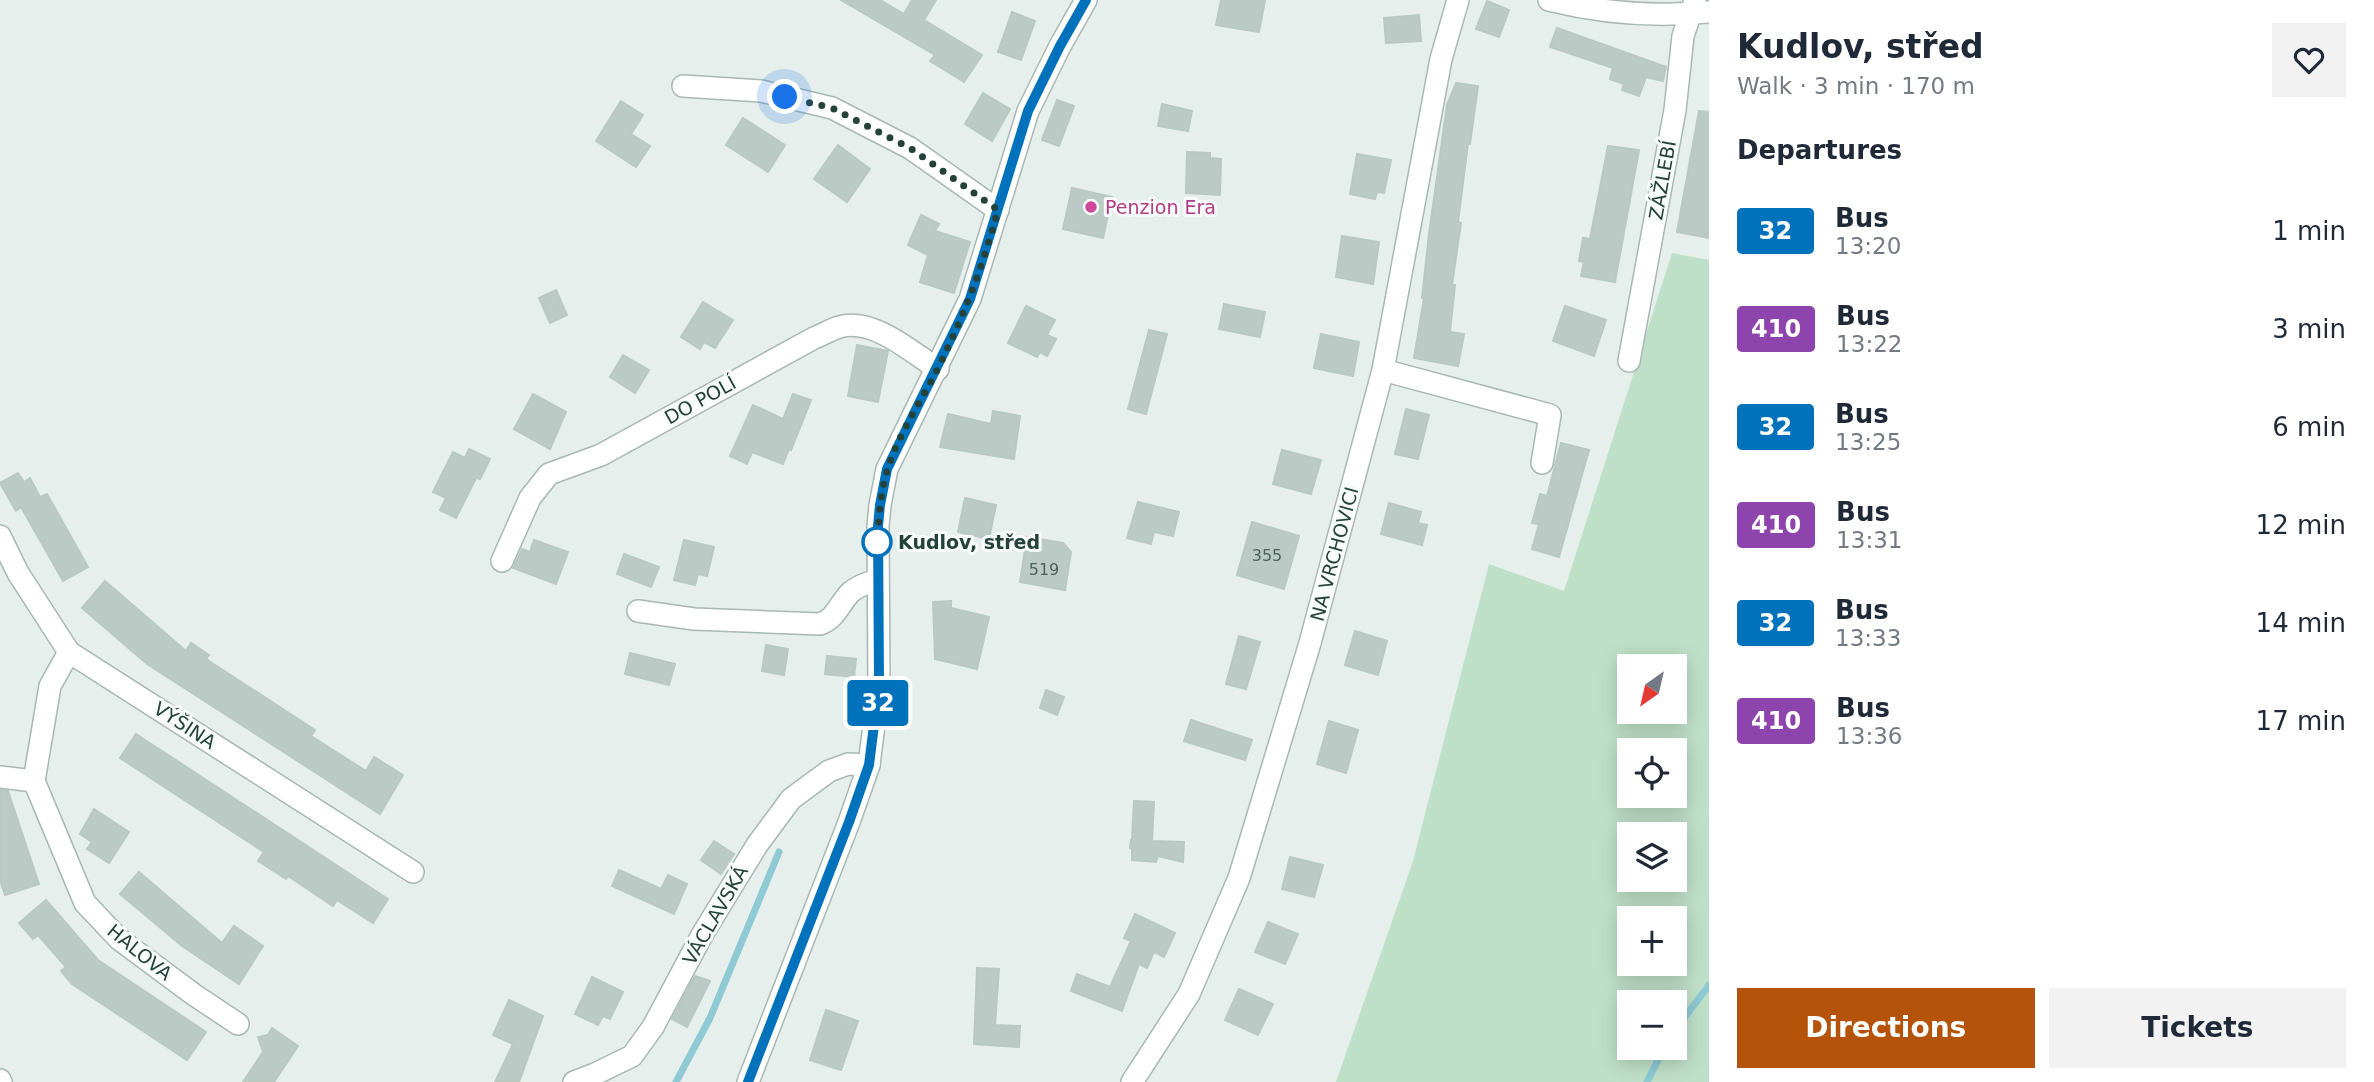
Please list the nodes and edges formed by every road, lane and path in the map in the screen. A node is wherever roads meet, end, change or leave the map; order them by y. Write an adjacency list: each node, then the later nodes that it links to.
1 (1086, 0): 6 (street)
2 (1458, 0): 9 (street, NA VRCHOVICI)
3 (1549, 0): 4 (street)
4 (1698, 9): 7 (street, ZÁŽLEBÍ)
5 (682, 86): 6 (street)
6 (998, 210): 8 (street)
7 (1629, 361)
8 (937, 369): 12 (street, DO POLÍ); 13 (street)
9 (1383, 370): 10 (street); 23 (street, NA VRCHOVICI)
10 (1542, 463)
11 (0, 536): 15 (street, VÝŠINA)
12 (502, 561)
13 (877, 580): 14 (street); 16 (street)
14 (638, 611)
15 (69, 652): 18 (street); 19 (street, VÝŠINA)
16 (869, 765): 21 (street, VÁCLAVSKÁ); 22 (street)
17 (0, 777): 18 (street)
18 (34, 781): 20 (street, HALOVA)
19 (413, 872)
20 (238, 1024)
21 (574, 1082)
22 (748, 1082)
23 (1132, 1082)

